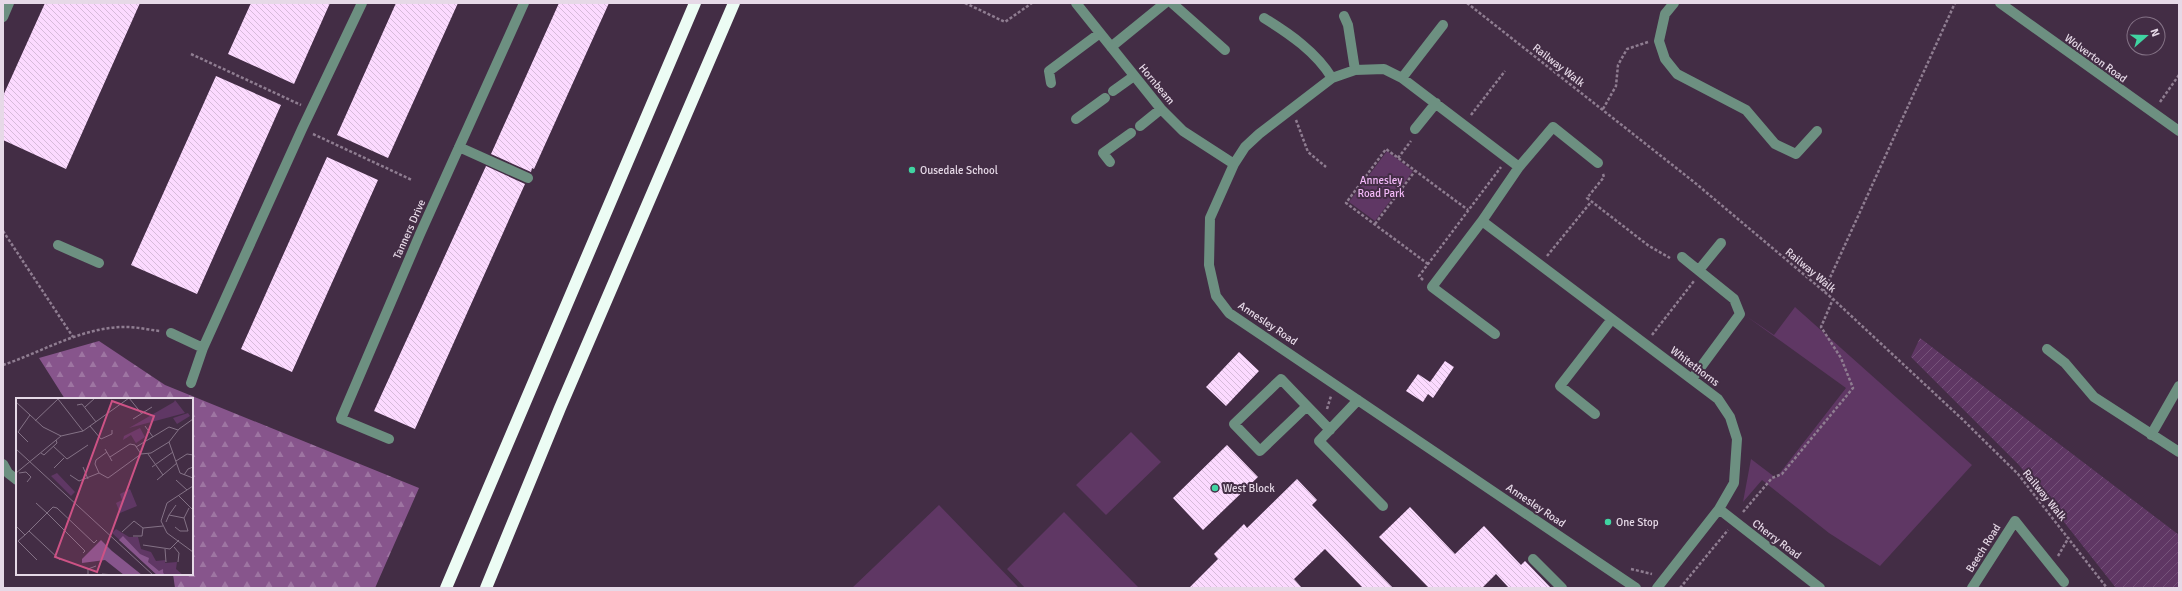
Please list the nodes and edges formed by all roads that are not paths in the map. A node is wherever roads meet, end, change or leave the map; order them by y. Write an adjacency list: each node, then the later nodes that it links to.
1 (9, 3): 12 (street)
2 (362, 3): 48 (street)
3 (524, 3): 33 (street, Tanners Drive)
4 (695, 3): 66 (highway)
5 (734, 3): 67 (highway)
6 (1076, 3): 15 (street, Hornbeam)
7 (1165, 3): 16 (street)
8 (1172, 3): 17 (street)
9 (1674, 3): 30 (street)
10 (2000, 3): 31 (street, Wolverton Road)
11 (1344, 16): 18 (street)
12 (3, 17)
13 (1264, 18): 20 (street)
14 (1443, 25): 21 (street)
15 (1100, 33): 16 (street, Hornbeam); 22 (street)
16 (1111, 47): 19 (street, Hornbeam)
17 (1225, 50)
18 (1355, 70): 20 (street, Annesley Road); 21 (street, Annesley Road)
19 (1134, 76): 23 (street); 26 (street, Hornbeam)
20 (1332, 78): 36 (street, Annesley Road)
21 (1402, 78): 25 (street, Annesley Road)
22 (1051, 83)
23 (1113, 91)
24 (1105, 98): 27 (street)
25 (1436, 103): 29 (street); 37 (street, Annesley Road)
26 (1161, 109): 28 (street); 36 (street, Hornbeam)
27 (1076, 118)
28 (1140, 126)
29 (1415, 129)
30 (1818, 131)
31 (2179, 131)
32 (1131, 133): 34 (street)
33 (459, 147): 38 (street); 58 (street, Tanners Drive)
34 (1110, 162)
35 (1598, 163): 37 (street)
36 (1234, 164): 53 (street, Annesley Road)
37 (1519, 167): 39 (street)
38 (528, 178)
39 (1482, 221): 45 (street, Whitethorns); 47 (street)
40 (1721, 243): 44 (street)
41 (58, 245): 43 (street)
42 (1678, 258): 44 (street)
43 (99, 263)
44 (1700, 271): 50 (street)
45 (1612, 319): 50 (street, Whitethorns); 55 (street)
46 (171, 333): 48 (street)
47 (1495, 334)
48 (203, 348): 51 (street)
49 (2047, 349): 57 (street)
50 (1692, 379): 63 (street, Whitethorns)
51 (191, 383)
52 (2179, 386): 57 (street)
53 (1358, 400): 56 (street); 69 (street, Annesley Road)
54 (1307, 406): 54 (street); 56 (street)
55 (1594, 414)
56 (1330, 430): 62 (street)
57 (2151, 435): 59 (street)
58 (389, 439)
59 (2179, 452)
60 (3, 464): 61 (street)
61 (16, 479)
62 (1383, 506)
63 (1719, 509): 70 (street, Whitethorns); 71 (street, Cherry Road)
64 (1533, 559): 68 (street)
65 (2064, 582): 72 (street, Beech Road)
66 (446, 588)
67 (486, 588)
68 (1562, 588)
69 (1636, 588)
70 (1657, 588)
71 (1820, 588)
72 (1972, 588)

